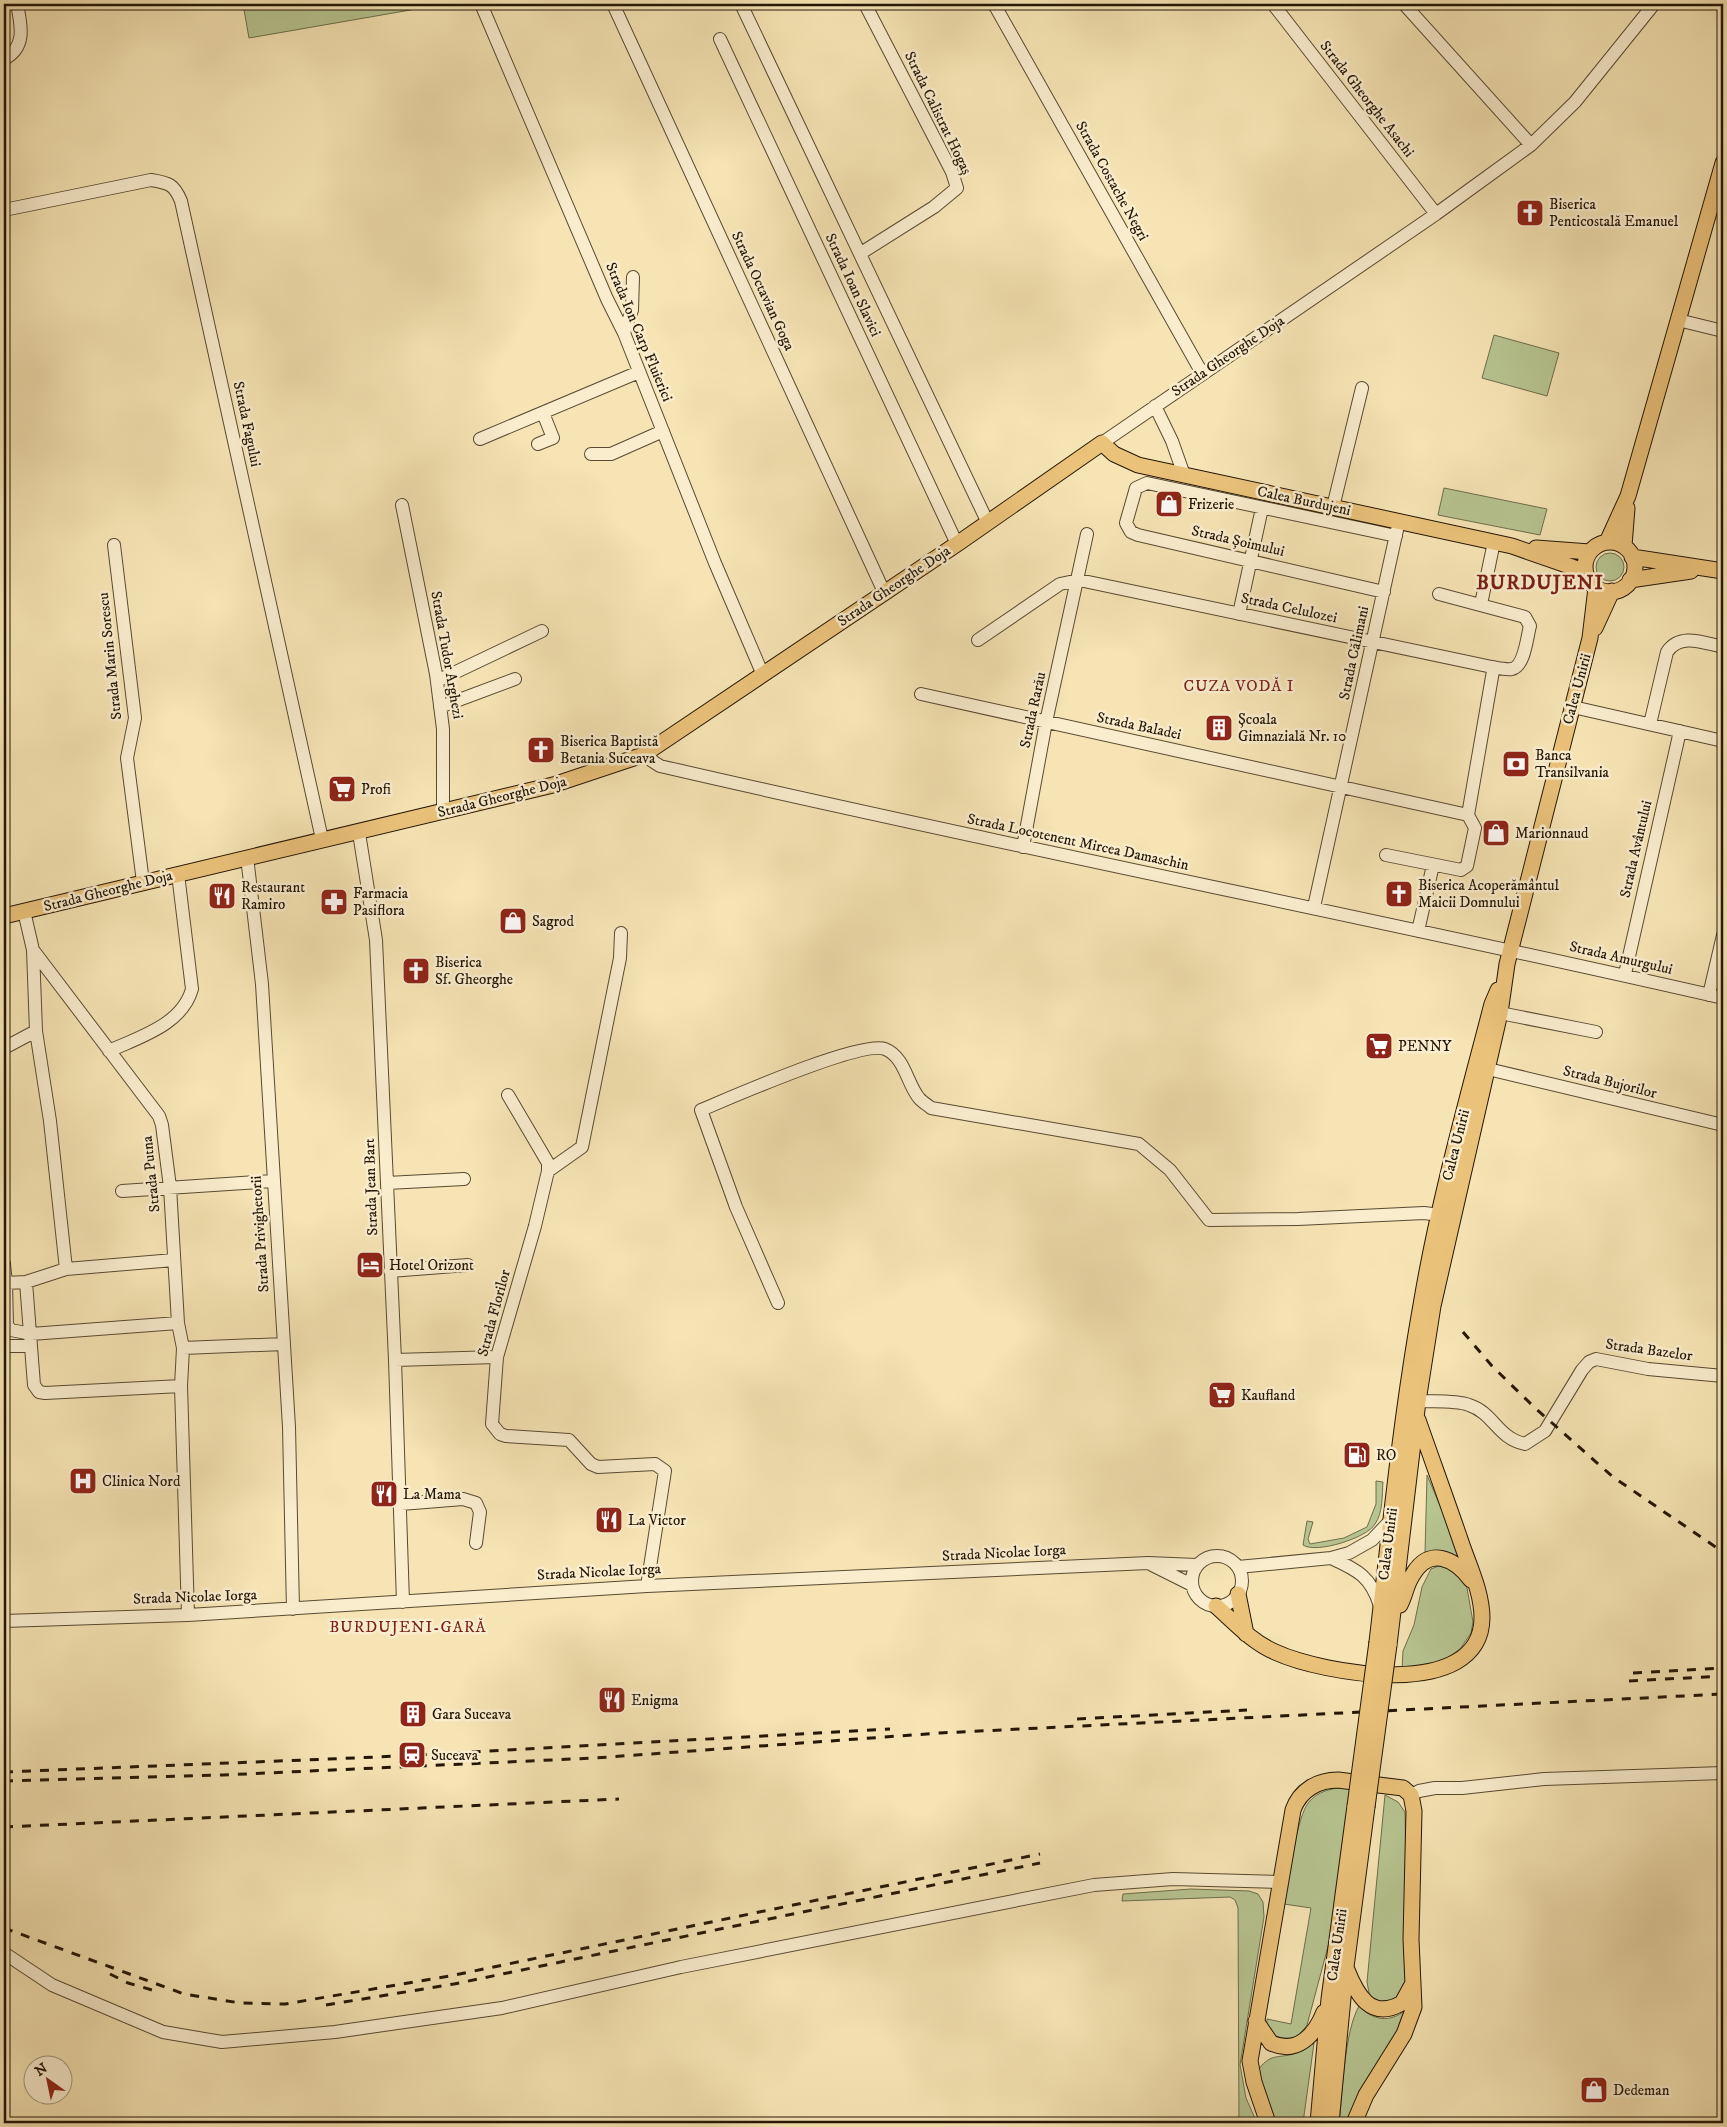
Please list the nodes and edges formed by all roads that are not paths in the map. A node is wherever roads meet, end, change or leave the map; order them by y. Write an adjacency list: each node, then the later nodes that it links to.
1 (17, 4): 11 (street)
2 (480, 4): 20 (street, Strada Ion Carp Fluierici)
3 (613, 4): 54 (street, Strada Octavian Goga)
4 (741, 4): 16 (street)
5 (865, 4): 16 (street, Strada Calistrat Hogaș)
6 (994, 4): 22 (street, Strada Costache Negri)
7 (1273, 4): 15 (street, Strada Gheorghe Asachi)
8 (1404, 4): 12 (street)
9 (1654, 4): 12 (street, Strada Gheorghe Doja)
10 (720, 39): 41 (street, Strada Ioan Slavici)
11 (4, 59)
12 (1531, 145): 15 (street, Strada Gheorghe Doja)
13 (1723, 163): 18 (main road)
14 (4, 210): 80 (street, Strada Fagului)
15 (1436, 214): 22 (street, Strada Gheorghe Doja)
16 (861, 253): 36 (street)
17 (633, 277): 20 (street)
18 (1678, 320): 19 (street); 32 (main road)
19 (1723, 331)
20 (624, 333): 21 (street, Strada Ion Carp Fluierici)
21 (639, 372): 25 (street); 26 (street, Strada Ion Carp Fluierici)
22 (1202, 373): 24 (street, Strada Gheorghe Doja)
23 (1362, 388): 35 (street)
24 (1155, 406): 28 (street, Strada Gheorghe Doja); 31 (street)
25 (542, 413): 27 (street); 29 (street)
26 (663, 431): 30 (street); 65 (street, Strada Ion Carp Fluierici)
27 (480, 439)
28 (1102, 443): 31 (main road, Calea Burdujeni); 36 (main road, Strada Gheorghe Doja)
29 (538, 444)
30 (591, 454)
31 (1184, 475): 35 (main road, Calea Burdujeni)
32 (1628, 496): 40 (main road); 45 (main road)
33 (402, 505): 67 (street, Strada Tudor Arghezi)
34 (1262, 508): 37 (street); 46 (street); 46 (street, Strada Șoimului)
35 (1333, 508): 37 (main road, Calea Burdujeni)
36 (988, 523): 41 (main road, Strada Gheorghe Doja)
37 (1398, 529): 39 (main road, Calea Burdujeni); 55 (street, Strada Călimani)
38 (1087, 534): 50 (street, Strada Rarău)
39 (1494, 542): 43 (main road, Calea Burdujeni); 57 (street)
40 (1607, 542): 44 (main road); 45 (main road)
41 (957, 544): 54 (main road, Strada Gheorghe Doja)
42 (114, 545): 86 (street, Strada Marin Sorescu)
43 (1512, 546): 44 (main road, Calea Burdujeni); 49 (main road, Calea Burdujeni)
44 (1590, 552): 49 (main road)
45 (1628, 552): 47 (main road); 51 (main road)
46 (1250, 561): 55 (street, Strada Șoimului); 58 (street)
47 (1700, 569): 48 (main road); 51 (main road)
48 (1723, 571)
49 (1586, 574): 52 (main road)
50 (1079, 580): 58 (street, Strada Celulozei); 61 (street); 71 (street, Strada Rarău)
51 (1630, 580): 53 (main road)
52 (1596, 588): 53 (main road); 60 (main road, Calea Unirii)
53 (1612, 591): 60 (main road, Calea Unirii)
54 (884, 592): 65 (main road, Strada Gheorghe Doja)
55 (1384, 592): 62 (street, Strada Călimani)
56 (1439, 594): 57 (street)
57 (1481, 604): 64 (street, Strada Celulozei)
58 (1239, 614): 62 (street, Strada Celulozei)
59 (542, 631): 67 (street)
60 (1590, 638): 70 (main road, Calea Unirii)
61 (978, 640)
62 (1373, 642): 64 (street, Strada Celulozei); 76 (street, Strada Călimani)
63 (1723, 647): 72 (street)
64 (1492, 668): 78 (street)
65 (763, 675): 75 (main road, Strada Gheorghe Doja)
66 (514, 679): 69 (street)
67 (437, 681): 69 (street, Strada Tudor Arghezi)
68 (921, 694): 71 (street, Strada Baladei)
69 (440, 707): 77 (street, Strada Tudor Arghezi)
70 (1572, 707): 72 (street); 94 (main road, Calea Unirii)
71 (1046, 722): 76 (street, Strada Baladei); 81 (street, Strada Rarău)
72 (1650, 724): 73 (street)
73 (1680, 731): 74 (street); 96 (street, Strada Avântului)
74 (1723, 741)
75 (643, 755): 77 (main road, Strada Gheorghe Doja); 81 (street, Strada Locotenent Mircea Damaschin)
76 (1340, 787): 78 (street, Strada Baladei); 87 (street, Strada Călimani)
77 (443, 812): 79 (main road, Strada Gheorghe Doja)
78 (1468, 815): 84 (street)
79 (359, 833): 80 (main road, Strada Gheorghe Doja); 110 (street, Strada Jean Bart)
80 (322, 839): 83 (main road, Strada Gheorghe Doja)
81 (1023, 847): 87 (street, Strada Locotenent Mircea Damaschin)
82 (1386, 855): 84 (street)
83 (247, 857): 85 (main road, Strada Gheorghe Doja); 109 (street, Strada Privighetorii)
84 (1432, 865): 90 (street)
85 (178, 874): 86 (main road, Strada Gheorghe Doja); 103 (street)
86 (143, 882): 88 (main road, Strada Gheorghe Doja)
87 (1314, 907): 90 (street, Strada Locotenent Mircea Damaschin)
88 (24, 911): 89 (main road, Strada Gheorghe Doja); 93 (street, Strada Putna)
89 (4, 916)
90 (1418, 930): 94 (street, Strada Locotenent Mircea Damaschin)
91 (621, 934): 107 (street)
92 (1723, 936): 97 (street)
93 (33, 950): 100 (street, Strada Putna); 103 (street, Strada Putna)
94 (1511, 950): 95 (main road, Calea Unirii); 96 (street, Strada Amurgului)
95 (1505, 973): 99 (main road, Calea Unirii); 113 (main road, Calea Unirii)
96 (1624, 974): 97 (street, Strada Amurgului)
97 (1709, 995): 98 (street, Strada Amurgului)
98 (1723, 998)
99 (1500, 1013): 101 (street); 104 (main road, Calea Unirii)
100 (36, 1031): 102 (street); 117 (street, Strada Putna)
101 (1596, 1032)
102 (4, 1048)
103 (109, 1051): 111 (street, Strada Putna)
104 (1488, 1069): 106 (street, Strada Bujorilor); 113 (main road, Calea Unirii)
105 (508, 1095): 107 (street)
106 (1723, 1125)
107 (548, 1171): 127 (street, Strada Florilor)
108 (464, 1179): 110 (street)
109 (273, 1181): 111 (street); 124 (street, Strada Privighetorii)
110 (387, 1183): 118 (street, Strada Jean Bart)
111 (170, 1187): 112 (street); 114 (street, Strada Putna)
112 (122, 1191)
113 (1446, 1216): 121 (street); 131 (main road, Calea Unirii); 133 (main road, Calea Unirii)
114 (174, 1260): 117 (street); 122 (street, Strada Putna)
115 (4, 1264): 120 (street)
116 (468, 1265): 118 (street)
117 (66, 1269): 119 (street)
118 (390, 1271): 128 (street, Strada Jean Bart)
119 (26, 1282): 120 (street); 123 (street)
120 (6, 1283): 123 (street)
121 (778, 1303)
122 (178, 1322): 123 (street); 126 (street, Strada Putna)
123 (31, 1340): 125 (street); 130 (street)
124 (284, 1344): 126 (street); 146 (street, Strada Privighetorii)
125 (4, 1346)
126 (183, 1348): 130 (street, Strada Putna)
127 (497, 1357): 128 (street); 141 (street, Strada Florilor)
128 (395, 1360): 132 (street, Strada Jean Bart)
129 (1723, 1376): 131 (street, Strada Bazelor)
130 (181, 1386): 148 (street, Strada Putna)
131 (1417, 1409): 142 (main road); 147 (main road, Calea Unirii)
132 (401, 1504): 134 (street); 144 (street, Strada Jean Bart)
133 (1390, 1521): 135 (street, Strada Nicolae Iorga); 147 (main road, Calea Unirii)
134 (476, 1543)
135 (1331, 1558): 138 (street, Strada Nicolae Iorga); 147 (street)
136 (1148, 1563): 137 (street, Strada Nicolae Iorga); 140 (street); 141 (street, Strada Nicolae Iorga)
137 (1197, 1565): 139 (street, Strada Nicolae Iorga); 140 (street)
138 (1277, 1565): 139 (street, Strada Nicolae Iorga); 143 (street)
139 (1238, 1566): 143 (street)
140 (1192, 1585): 145 (street)
141 (647, 1586): 144 (street, Strada Nicolae Iorga)
142 (1477, 1587): 147 (main road); 150 (main road)
143 (1240, 1588): 145 (street); 150 (main road)
144 (403, 1602): 146 (street, Strada Nicolae Iorga)
145 (1216, 1606): 150 (main road)
146 (293, 1609): 148 (street, Strada Nicolae Iorga)
147 (1387, 1613): 153 (main road, Calea Unirii, bridge)
148 (188, 1615): 149 (street, Strada Nicolae Iorga)
149 (4, 1621)
150 (1246, 1634)
151 (1723, 1774): 152 (street)
152 (1411, 1795): 154 (main road); 157 (main road)
153 (1361, 1806): 156 (main road, Calea Unirii); 158 (main road, Calea Unirii)
154 (1280, 1882): 155 (street); 159 (main road)
155 (4, 1953)
156 (1346, 1967): 157 (main road); 162 (main road, Calea Unirii)
157 (1413, 1982): 163 (main road)
158 (1330, 1998): 159 (main road); 161 (main road, Calea Unirii)
159 (1256, 2021): 160 (main road)
160 (1268, 2123)
161 (1318, 2123)
162 (1331, 2123)
163 (1354, 2123)

